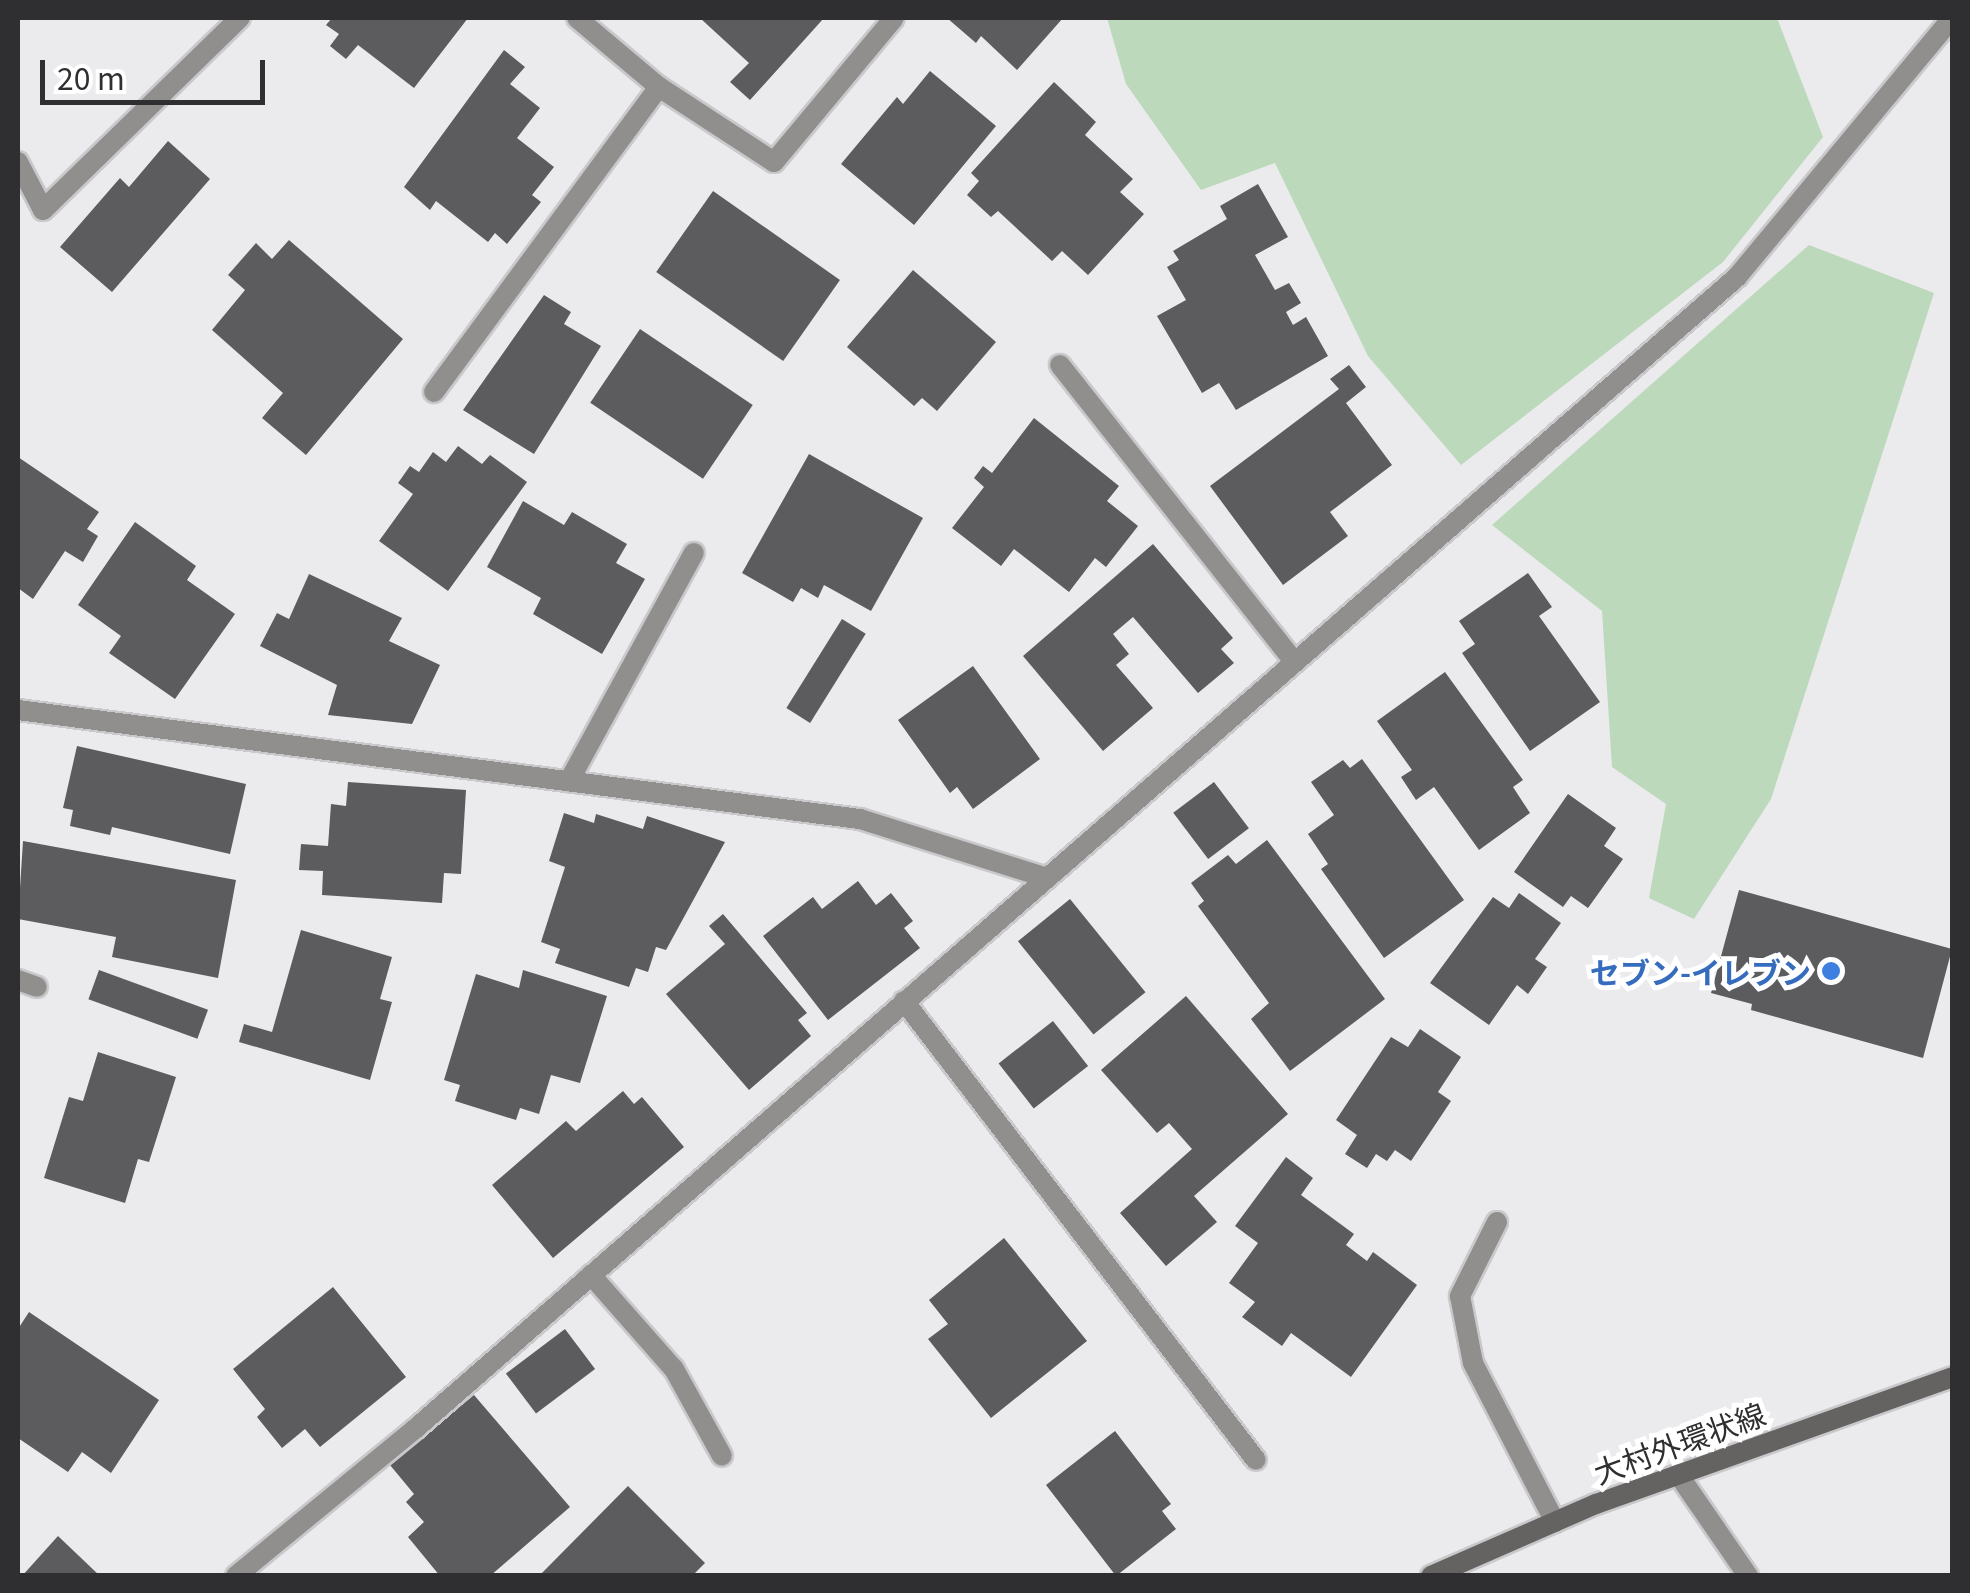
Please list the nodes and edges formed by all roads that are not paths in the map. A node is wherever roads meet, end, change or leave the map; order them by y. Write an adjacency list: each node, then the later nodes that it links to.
1 (240, 18): 6 (street)
2 (577, 18): 5 (street)
3 (894, 18): 5 (street)
4 (1952, 18): 10 (street)
5 (659, 87): 8 (street)
6 (18, 162)
7 (1060, 364): 10 (street)
8 (434, 392)
9 (694, 553): 12 (street)
10 (1294, 661): 13 (street)
11 (18, 710): 12 (street)
12 (568, 780): 13 (street)
13 (1044, 878): 14 (street)
14 (904, 1000): 16 (street); 19 (street)
15 (1497, 1222): 21 (street)
16 (591, 1275): 18 (street); 22 (street)
17 (1952, 1377): 20 (main road, 大村外環状線)
18 (722, 1456)
19 (1256, 1460)
20 (1678, 1474): 21 (main road, 大村外環状線); 24 (street)
21 (1555, 1522): 23 (main road, 大村外環状線)
22 (236, 1576)
23 (1431, 1576)
24 (1748, 1576)

